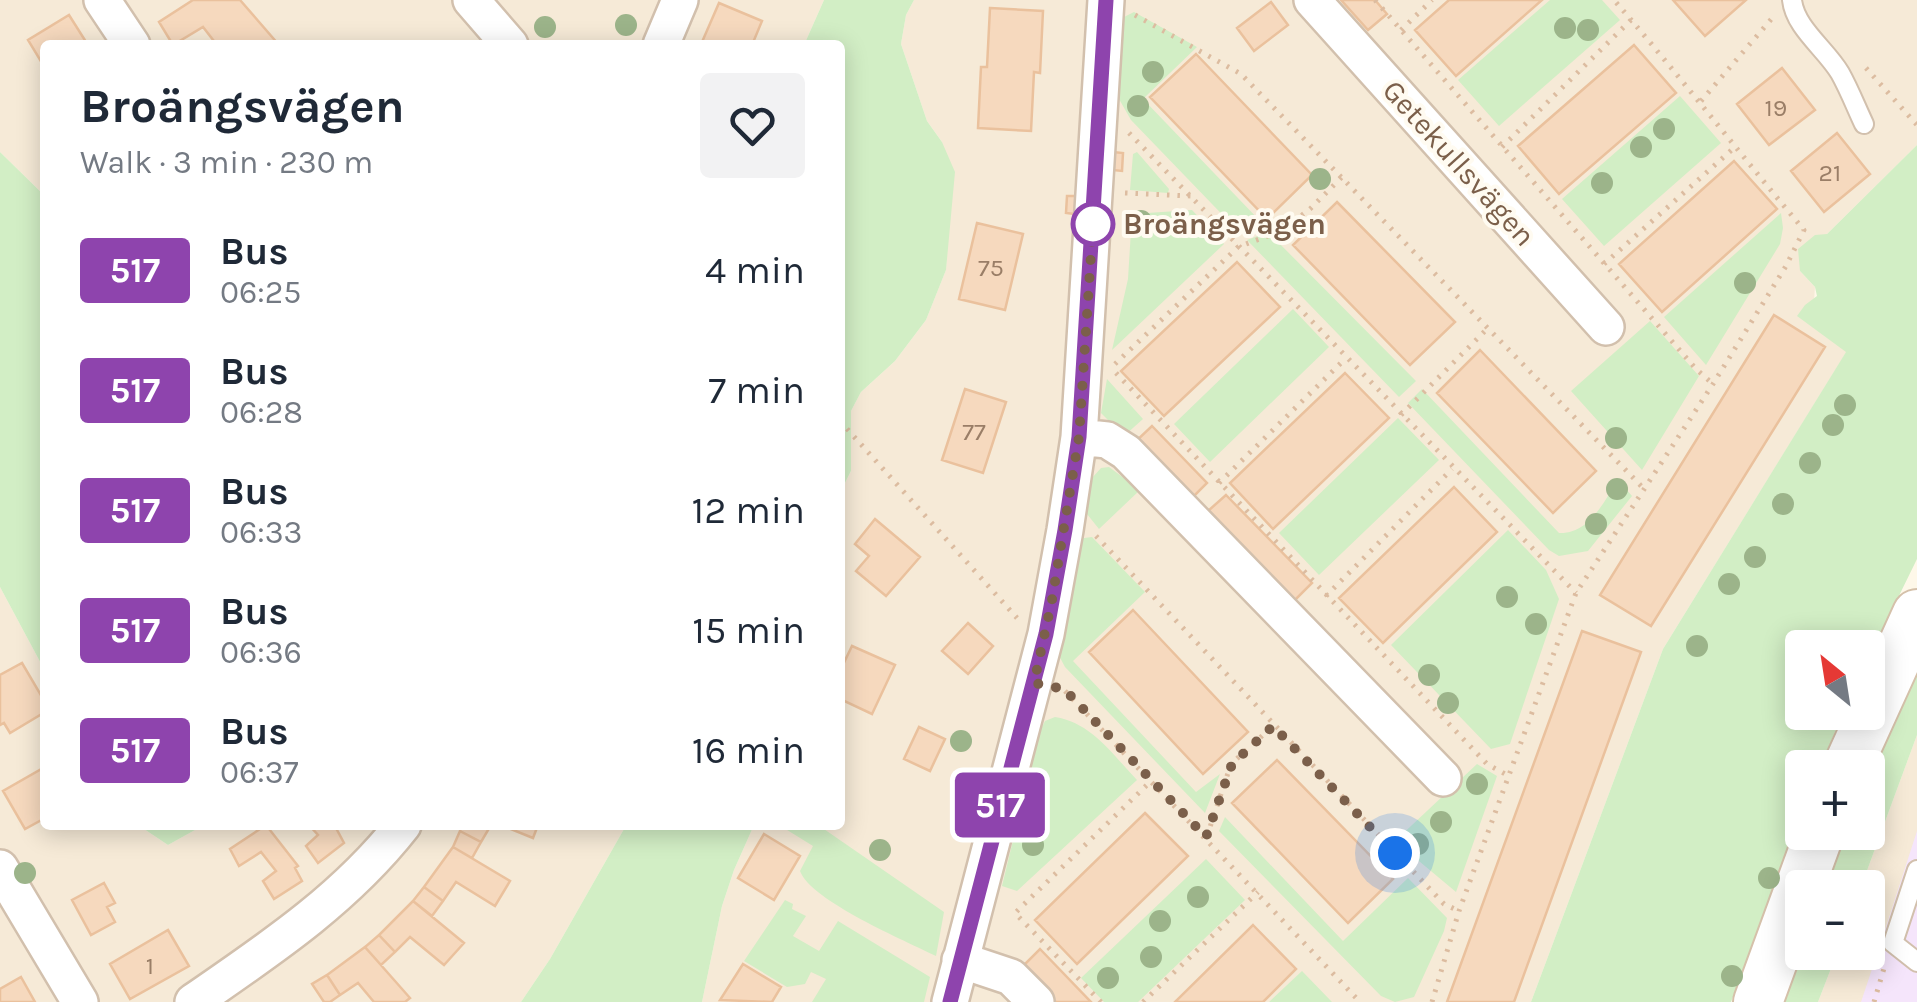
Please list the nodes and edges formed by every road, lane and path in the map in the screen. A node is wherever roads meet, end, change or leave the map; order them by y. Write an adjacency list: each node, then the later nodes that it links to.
1 (102, 0): 13 (street)
2 (471, 0): 14 (street)
3 (680, 0): 15 (street)
4 (1312, 0): 26 (street, Getekullsvägen)
5 (1375, 0): 12 (path)
6 (1432, 0): 12 (path)
7 (1614, 0): 11 (path)
8 (1792, 0): 18 (lane)
9 (1114, 4): 21 (path); 32 (street)
10 (1775, 14): 16 (path)
11 (1631, 20): 16 (path); 19 (path)
12 (1402, 30): 19 (path)
13 (129, 40)
14 (506, 40)
15 (664, 40)
16 (1701, 102): 20 (path)
17 (1118, 119): 23 (path)
18 (1864, 124)
19 (1502, 147): 25 (path)
20 (1734, 148): 25 (path); 29 (path)
21 (1342, 177): 24 (path); 27 (path)
22 (1125, 194): 23 (path)
23 (1191, 196): 24 (path)
24 (1238, 247): 28 (path); 34 (path)
25 (1604, 264): 29 (path)
26 (1606, 327)
27 (1487, 329): 30 (path); 35 (path)
28 (1346, 358): 30 (path); 34 (path)
29 (1713, 384): 35 (path)
30 (1401, 415): 33 (path)
31 (845, 426): 40 (path)
32 (1079, 437): 41 (street); 45 (street)
33 (1452, 470): 37 (path); 38 (path)
34 (1219, 484): 38 (path)
35 (1646, 491): 37 (path)
36 (1094, 534): 42 (path)
37 (1576, 594): 44 (path)
38 (1326, 596): 44 (path)
39 (1917, 614): 43 (street)
40 (1024, 626)
41 (1034, 683): 46 (path); 55 (street)
42 (1273, 726): 48 (path); 53 (path)
43 (1855, 750)
44 (1508, 775): 53 (path)
45 (1442, 778)
46 (1152, 781): 48 (path); 61 (path)
47 (398, 830): 58 (street)
48 (1206, 837): 52 (path)
49 (1813, 850): 65 (street)
50 (0, 868): 57 (street)
51 (1917, 870): 54 (lane)
52 (1258, 892): 62 (path); 63 (path)
53 (1459, 910): 64 (path)
54 (1892, 944): 56 (lane); 66 (path)
55 (960, 960): 59 (street); 60 (street)
56 (1917, 962)
57 (80, 1002)
58 (193, 1002)
59 (950, 1002)
60 (1036, 1002)
61 (1100, 1002)
62 (1142, 1002)
63 (1360, 1002)
64 (1432, 1002)
65 (1758, 1002)
66 (1874, 1002)

